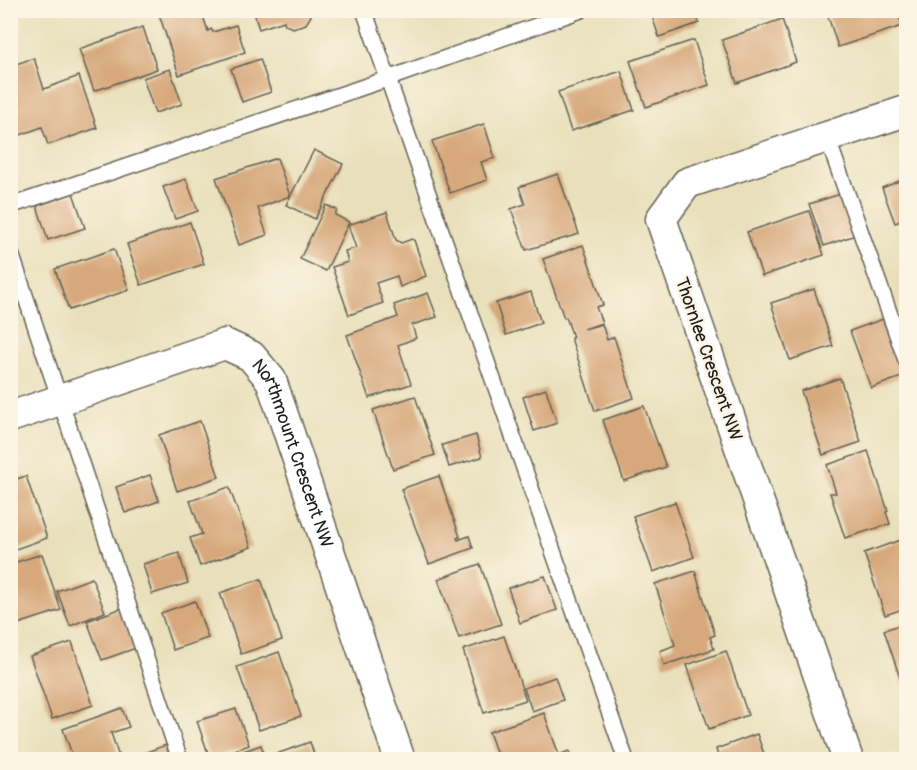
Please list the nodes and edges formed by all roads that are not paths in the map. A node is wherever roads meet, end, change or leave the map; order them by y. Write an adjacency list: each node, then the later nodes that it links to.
1 (364, 10): 3 (lane)
2 (581, 10): 3 (lane)
3 (387, 79): 6 (lane); 13 (lane)
4 (906, 111): 5 (street, Thornlee Crescent NW)
5 (827, 138): 8 (lane); 14 (street, Thornlee Crescent NW)
6 (10, 206)
7 (10, 250): 9 (lane)
8 (906, 360)
9 (59, 401): 10 (street, Northmount Crescent NW); 11 (lane); 12 (street, Northmount Crescent NW)
10 (10, 417)
11 (180, 759)
12 (400, 759)
13 (626, 759)
14 (848, 759)

